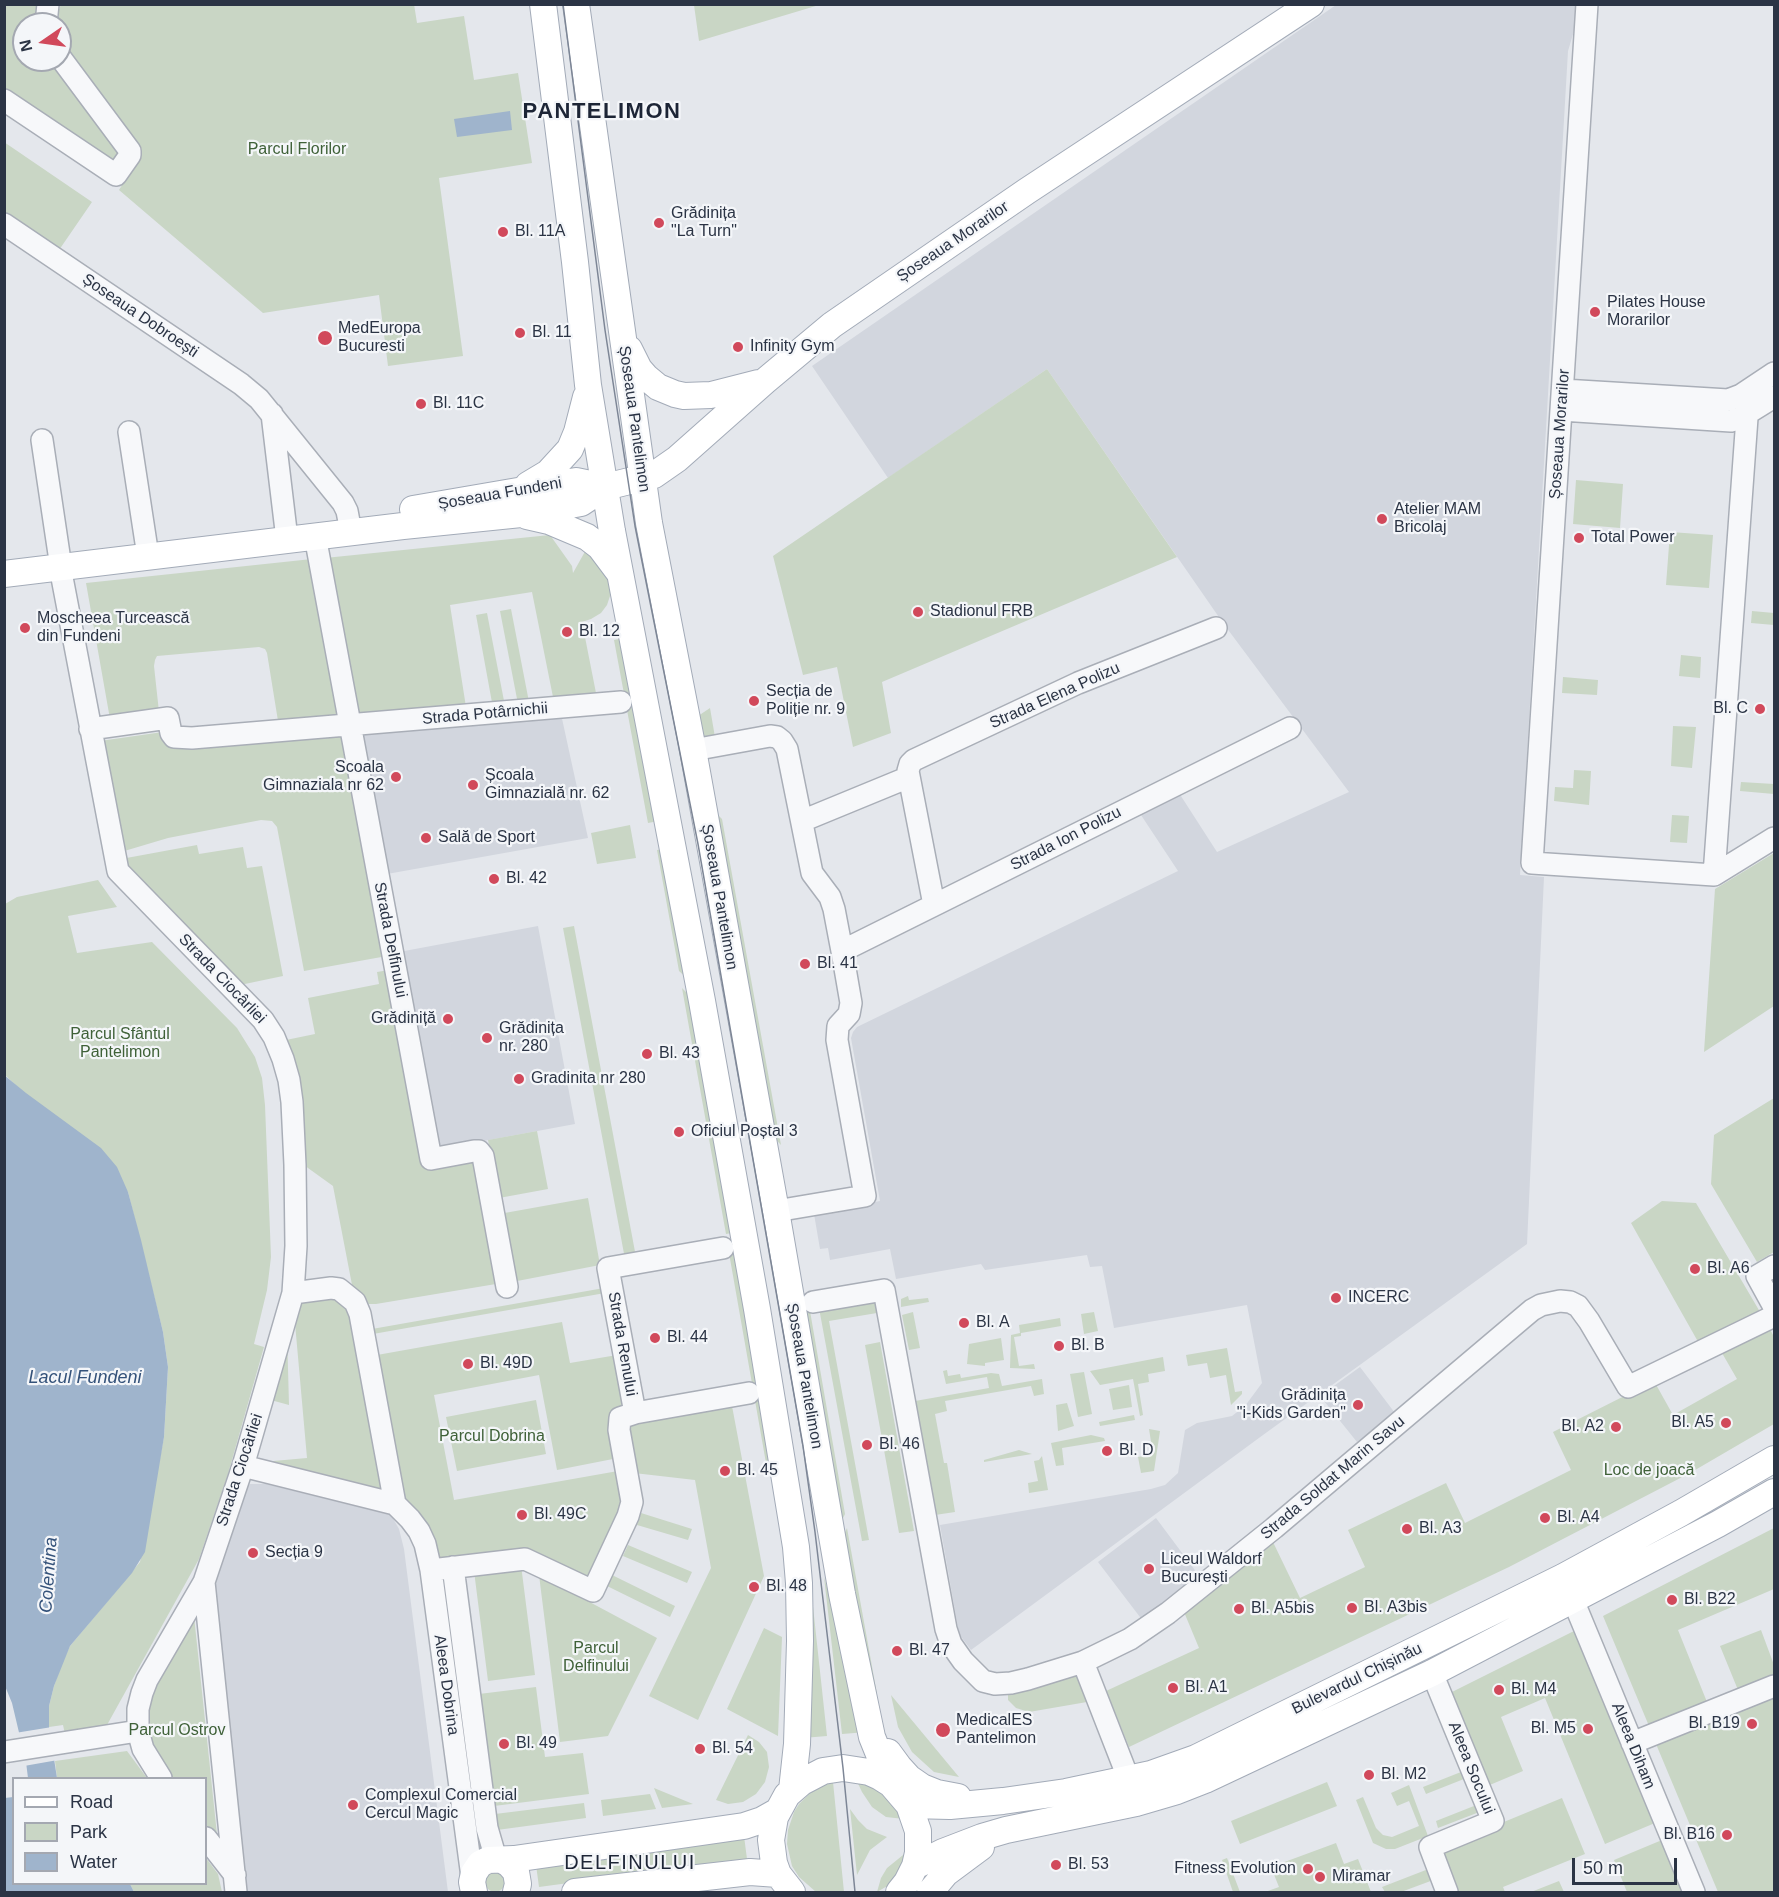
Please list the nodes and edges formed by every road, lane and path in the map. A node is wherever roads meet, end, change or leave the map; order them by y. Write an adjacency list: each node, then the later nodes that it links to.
1 (543, 4): 11 (main road, Șoseaua Pantelimon)
2 (576, 4): 8 (main road, Șoseaua Pantelimon)
3 (1311, 4): 10 (main road, Șoseaua Morarilor)
4 (1587, 4): 14 (street, Șoseaua Morarilor)
5 (71, 72): 6 (street)
6 (4, 100)
7 (4, 224): 15 (street, Șoseaua Dobroești)
8 (623, 334): 10 (main road); 19 (main road, Șoseaua Pantelimon)
9 (1774, 373): 12 (street)
10 (765, 381): 19 (main road, Șoseaua Morarilor)
11 (588, 385): 20 (main road, Șoseaua Pantelimon); 21 (main road)
12 (1749, 390): 14 (street); 16 (street)
13 (1774, 397): 16 (street)
14 (1562, 400): 16 (street); 39 (street, Șoseaua Morarilor)
15 (272, 414): 22 (street, Șoseaua Dobroești); 23 (street)
16 (1747, 414): 39 (street)
17 (129, 432): 25 (street)
18 (42, 440): 27 (street, Strada Ciocârliei)
19 (642, 479): 20 (main road, Șoseaua Morarilor); 35 (main road, Șoseaua Pantelimon)
20 (605, 487): 21 (main road, Șoseaua Fundeni); 29 (main road, Șoseaua Pantelimon)
21 (520, 502): 22 (main road, Șoseaua Fundeni); 29 (main road)
22 (350, 525): 23 (main road, Șoseaua Fundeni); 24 (main road, Șoseaua Fundeni)
23 (286, 532): 24 (main road, Șoseaua Fundeni); 25 (main road, Șoseaua Fundeni); 27 (main road, Șoseaua Fundeni)
24 (315, 536): 32 (street, Strada Delfinului)
25 (146, 543): 27 (main road, Șoseaua Fundeni)
26 (4, 560): 27 (main road, Șoseaua Fundeni)
27 (60, 561): 28 (main road, Șoseaua Fundeni); 34 (street, Strada Ciocârliei)
28 (4, 574)
29 (620, 575): 70 (main road, Șoseaua Pantelimon)
30 (1216, 628): 36 (street, Strada Elena Polizu)
31 (621, 702): 32 (street, Strada Potârnichii)
32 (350, 726): 34 (street, Strada Potârnichii); 45 (street, Strada Delfinului)
33 (1290, 728): 40 (street, Strada Ion Polizu)
34 (90, 729): 46 (street, Strada Ciocârliei)
35 (693, 750): 37 (street); 42 (main road, Șoseaua Pantelimon)
36 (909, 777): 37 (street); 40 (street)
37 (802, 821): 41 (street)
38 (1774, 838): 39 (street)
39 (1714, 874)
40 (934, 905): 41 (street, Strada Ion Polizu)
41 (842, 951): 42 (street)
42 (776, 1211): 63 (main road, Șoseaua Pantelimon)
43 (723, 1248): 51 (street, Strada Renului)
44 (1766, 1271): 48 (street)
45 (507, 1287)
46 (293, 1293): 53 (street, Strada Ciocârliei); 55 (street)
47 (813, 1302): 60 (street, Strada Soldat Marin Savu)
48 (1774, 1306)
49 (1774, 1316): 60 (street, Strada Soldat Marin Savu)
50 (749, 1393): 51 (street, Strada Renului)
51 (635, 1413): 56 (street)
52 (1774, 1459): 68 (main road, Bulevardul Chișinău)
53 (243, 1466): 55 (street); 58 (street, Strada Ciocârliei)
54 (1774, 1492): 59 (main road, Bulevardul Chișinău)
55 (395, 1504): 57 (street, Aleea Dobrina)
56 (453, 1567): 57 (street); 75 (street, Aleea Dobrina)
57 (431, 1570): 79 (street, Aleea Dobrina)
58 (204, 1582): 64 (street, Strada Ciocârliei); 78 (street, Strada Ciocârliei)
59 (1573, 1600): 61 (main road, Bulevardul Chișinău); 65 (street, Aleea Diham)
60 (1083, 1662): 68 (street)
61 (1432, 1672): 73 (main road, Bulevardul Chișinău); 84 (street, Aleea Socului)
62 (1774, 1686): 65 (street)
63 (862, 1693): 69 (main road, Șoseaua Pantelimon); 71 (main road)
64 (138, 1731): 66 (street); 67 (street, Strada Ciocârliei)
65 (1632, 1743): 85 (street, Aleea Diham)
66 (4, 1752)
67 (160, 1777)
68 (1129, 1780): 71 (main road, Bulevardul Chișinău)
69 (891, 1784): 70 (main road); 72 (main road)
70 (785, 1800): 75 (main road); 77 (main road, Șoseaua Pantelimon)
71 (1003, 1801): 72 (main road, Bulevardul Chișinău); 73 (street)
72 (909, 1805): 76 (main road)
73 (1006, 1830): 76 (main road, Bulevardul Chișinău); 83 (main road)
74 (207, 1840): 78 (street, Strada Ciocârliei)
75 (499, 1860): 79 (main road); 80 (main road)
76 (915, 1866): 82 (main road)
77 (785, 1883): 81 (main road)
78 (236, 1884)
79 (473, 1885)
80 (516, 1893)
81 (575, 1893)
82 (898, 1893)
83 (930, 1893)
84 (1448, 1893)
85 (1694, 1893)

